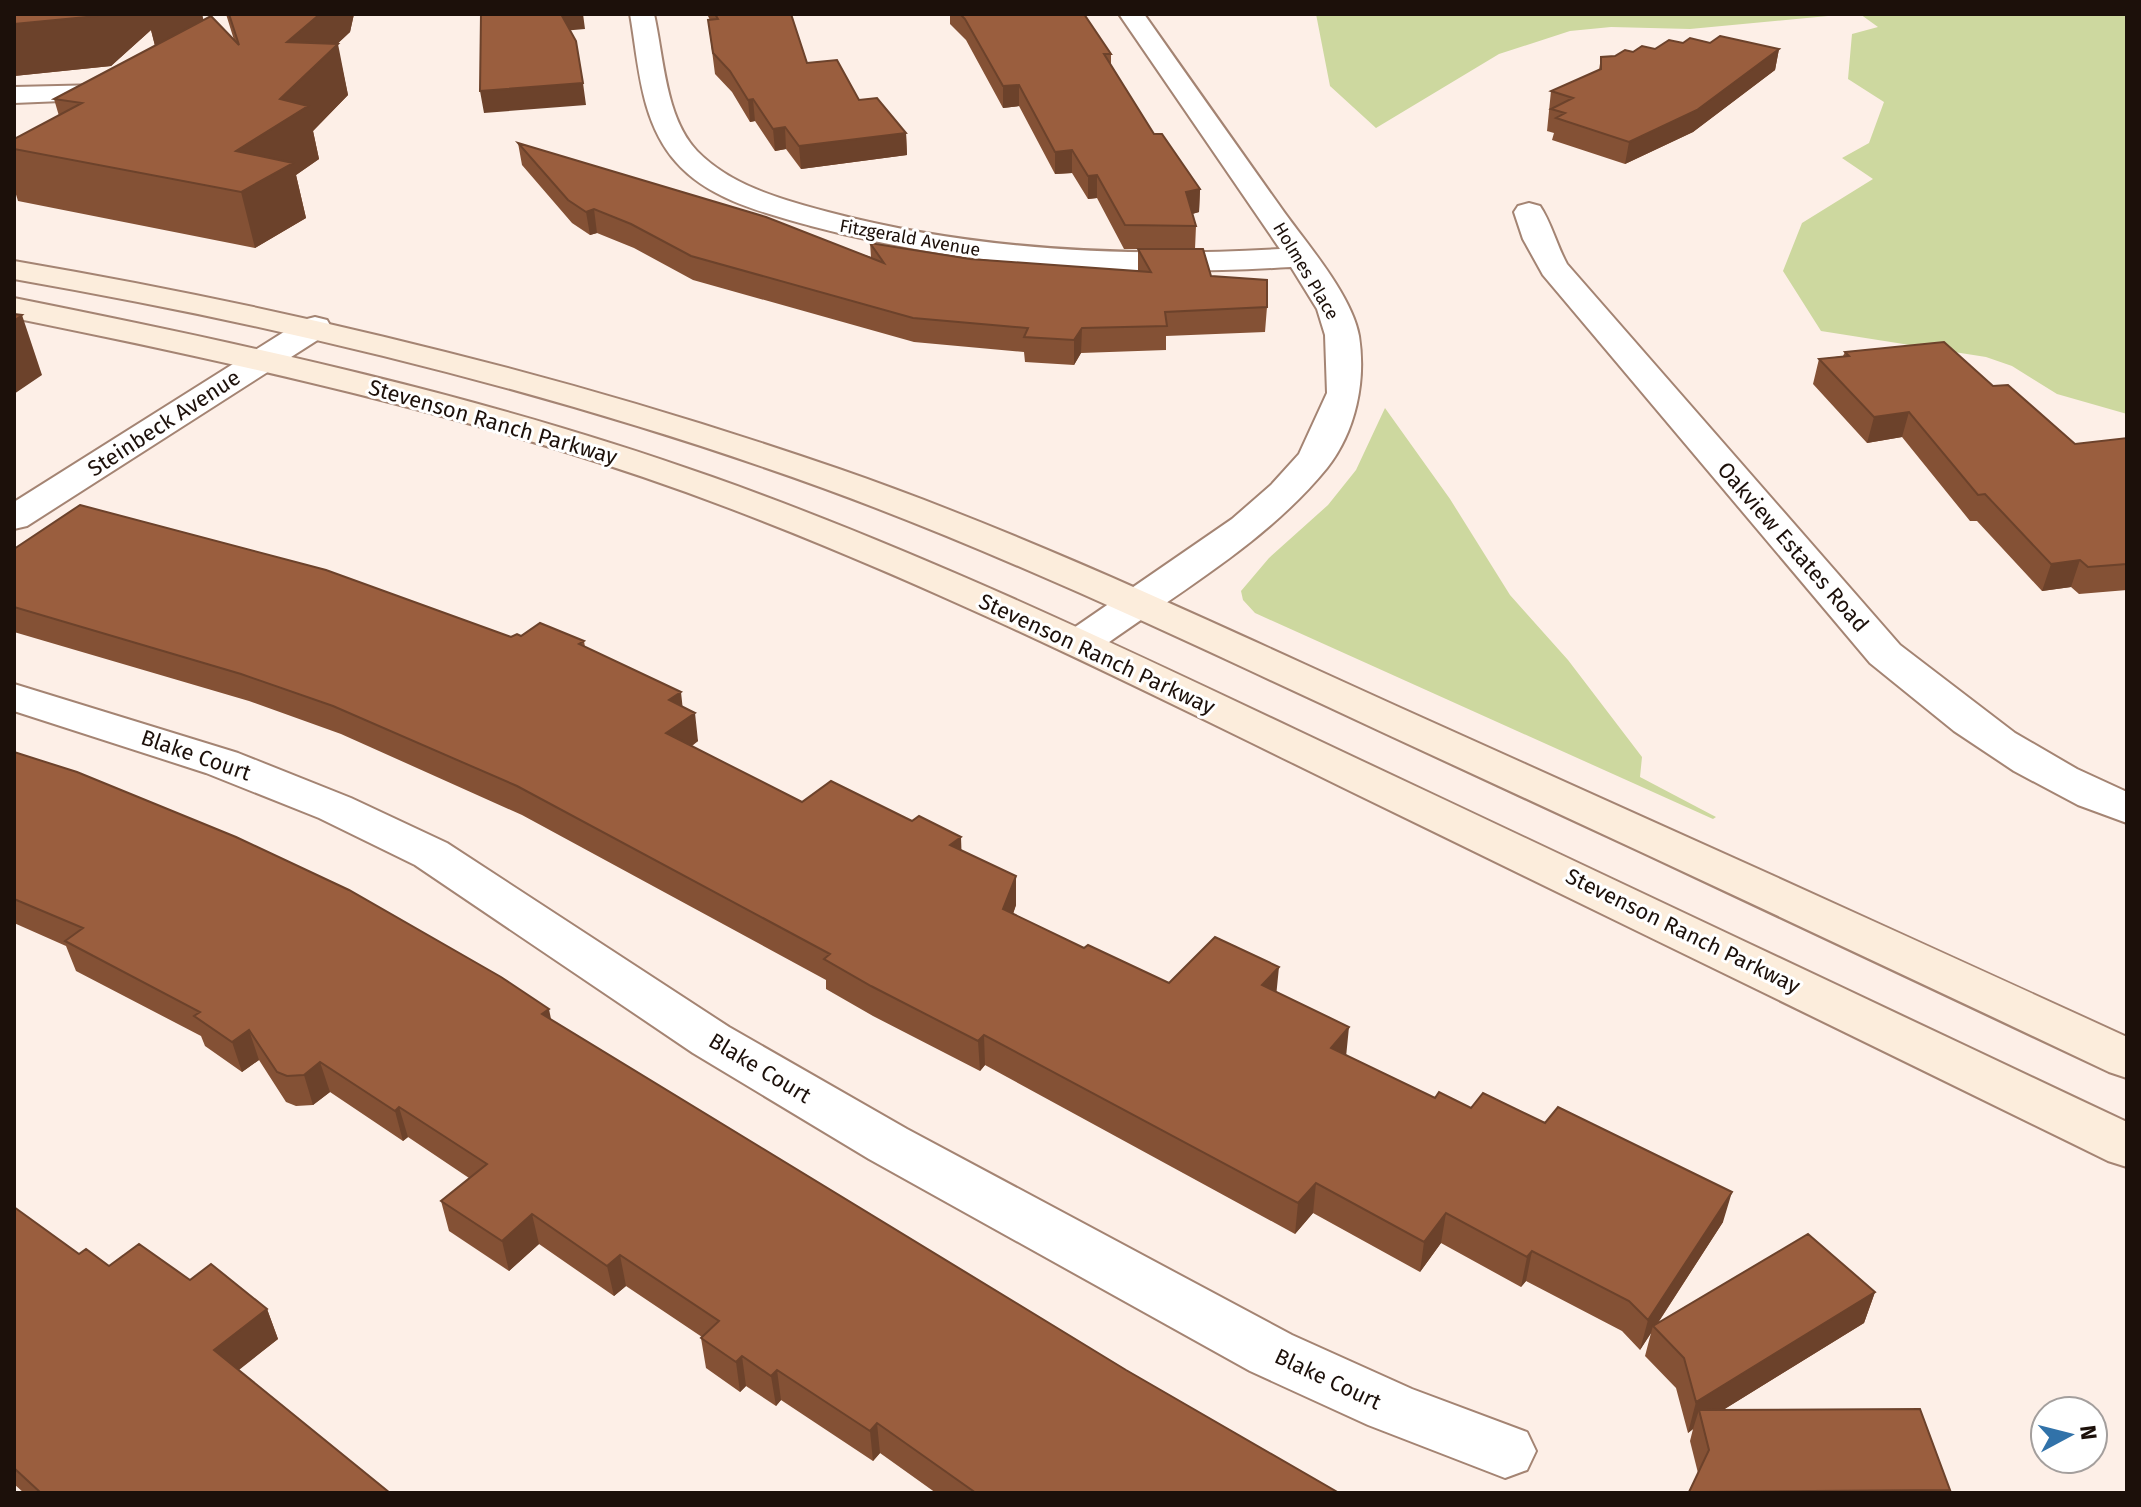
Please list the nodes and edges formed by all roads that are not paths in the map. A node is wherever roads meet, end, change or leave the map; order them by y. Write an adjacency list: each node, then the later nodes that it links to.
1 (642, 14): 6 (street, Fitzgerald Avenue)
2 (1131, 14): 6 (street, Holmes Place)
3 (14, 95): 4 (street)
4 (68, 121)
5 (1529, 212): 15 (street, Oakview Estates Road)
6 (1301, 257): 12 (street, Holmes Place)
7 (14, 270): 9 (main road, Stevenson Ranch Parkway)
8 (14, 308): 10 (main road, Stevenson Ranch Parkway)
9 (315, 327): 10 (street, Steinbeck Avenue); 12 (main road, Stevenson Ranch Parkway)
10 (261, 360): 11 (street, Steinbeck Avenue); 13 (main road, Stevenson Ranch Parkway)
11 (14, 518)
12 (1139, 603): 13 (street, Holmes Place); 16 (main road, Stevenson Ranch Parkway)
13 (1080, 643): 17 (main road, Stevenson Ranch Parkway)
14 (14, 697): 18 (street, Blake Court)
15 (2127, 809)
16 (2127, 1059)
17 (2127, 1146)
18 (1505, 1451)

